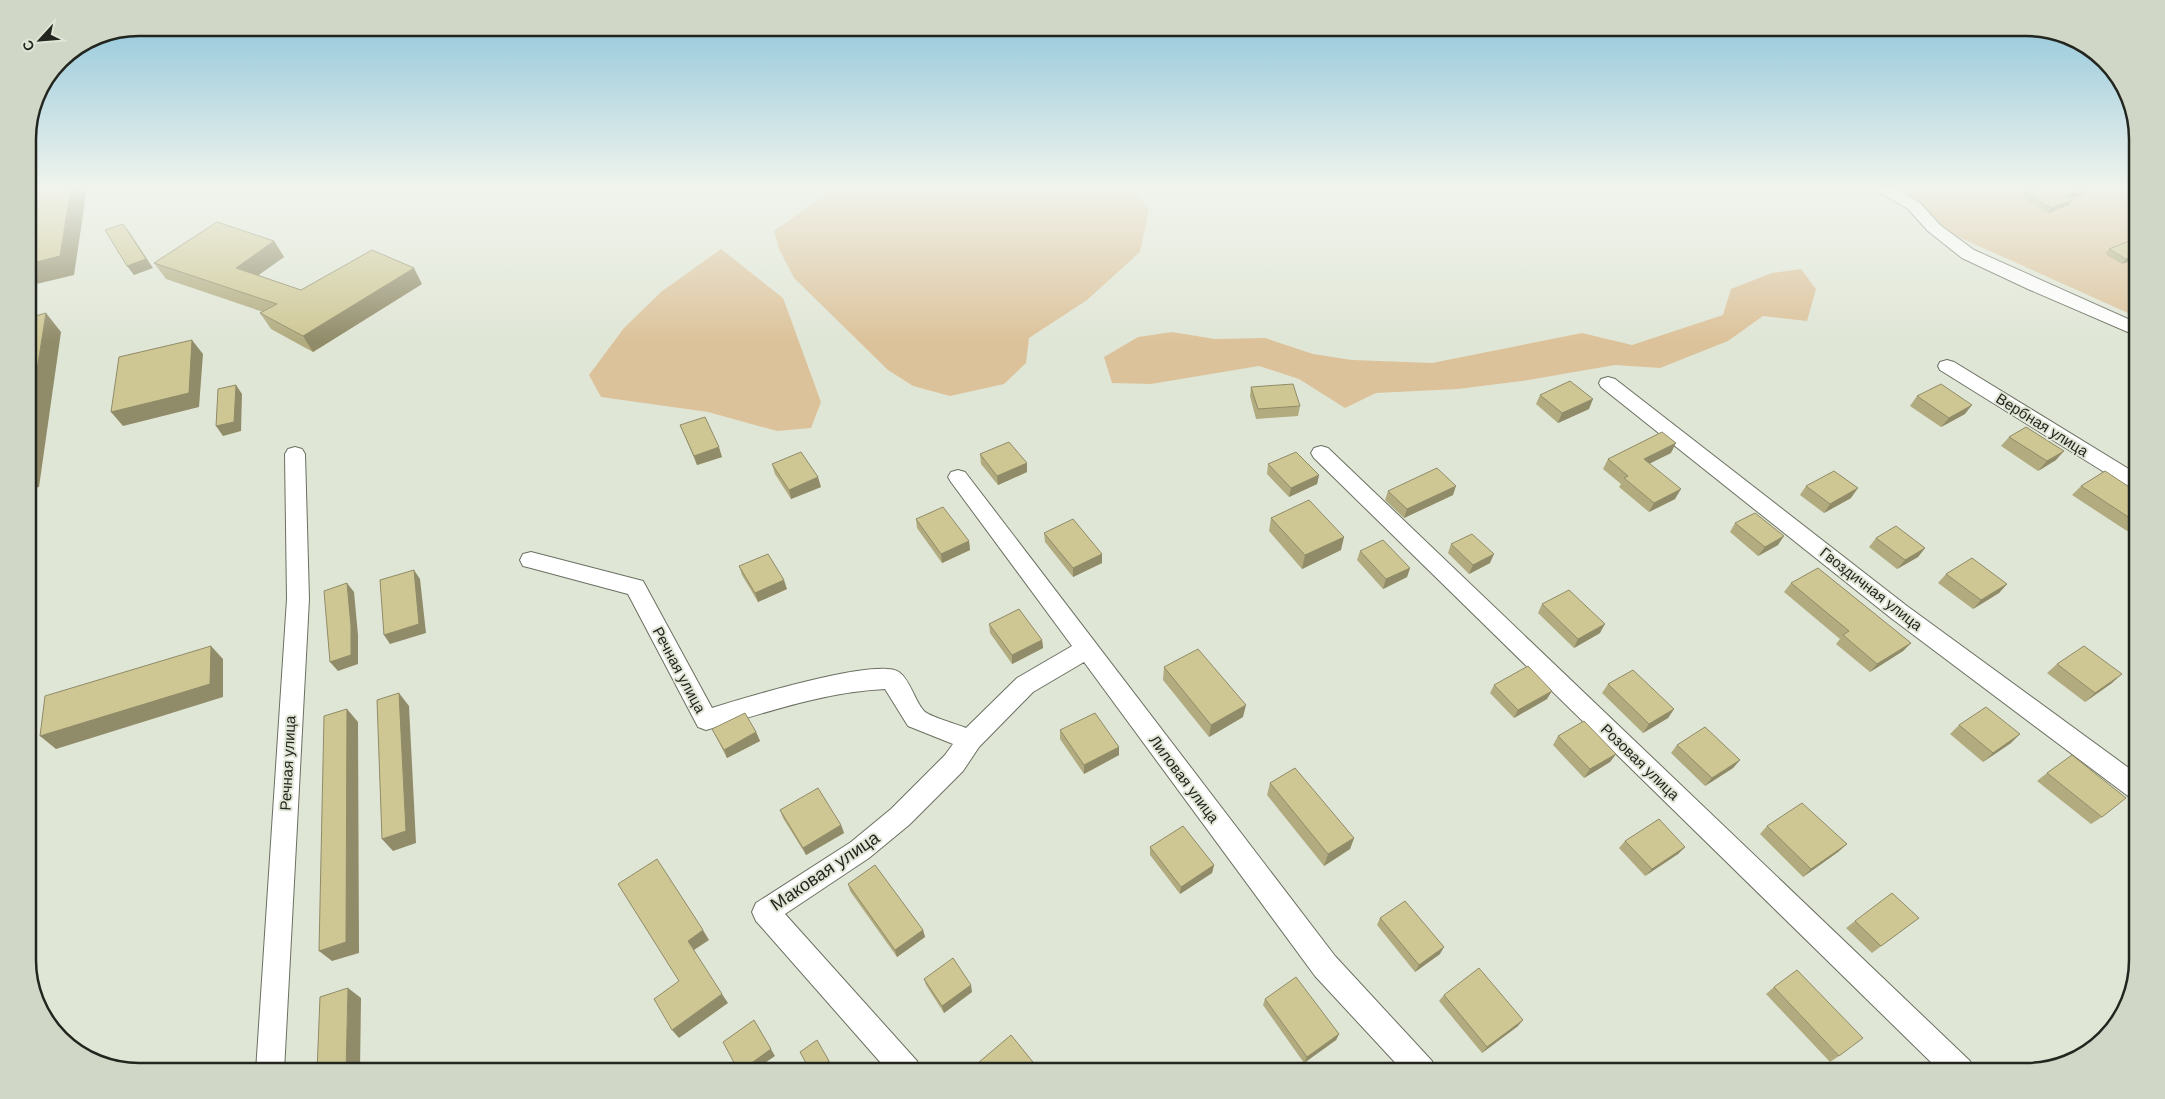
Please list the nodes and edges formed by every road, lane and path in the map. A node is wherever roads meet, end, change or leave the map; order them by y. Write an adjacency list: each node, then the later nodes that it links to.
1 (1949, 239): 2 (street)
2 (2129, 327)
3 (1947, 366): 8 (street, Вербная улица)
4 (1608, 383): 12 (street, Гвоздичная улица)
5 (1321, 453): 16 (street, Розовая улица)
6 (294, 454): 13 (street, Речная улица)
7 (958, 477): 10 (street, Лиловая улица)
8 (2129, 478)
9 (531, 560): 11 (street, Речная улица)
10 (1087, 649): 11 (street, Маковая улица); 15 (street, Лиловая улица)
11 (970, 740): 14 (street, Маковая улица)
12 (2129, 781)
13 (271, 1063)
14 (899, 1063)
15 (1414, 1063)
16 (1951, 1063)

